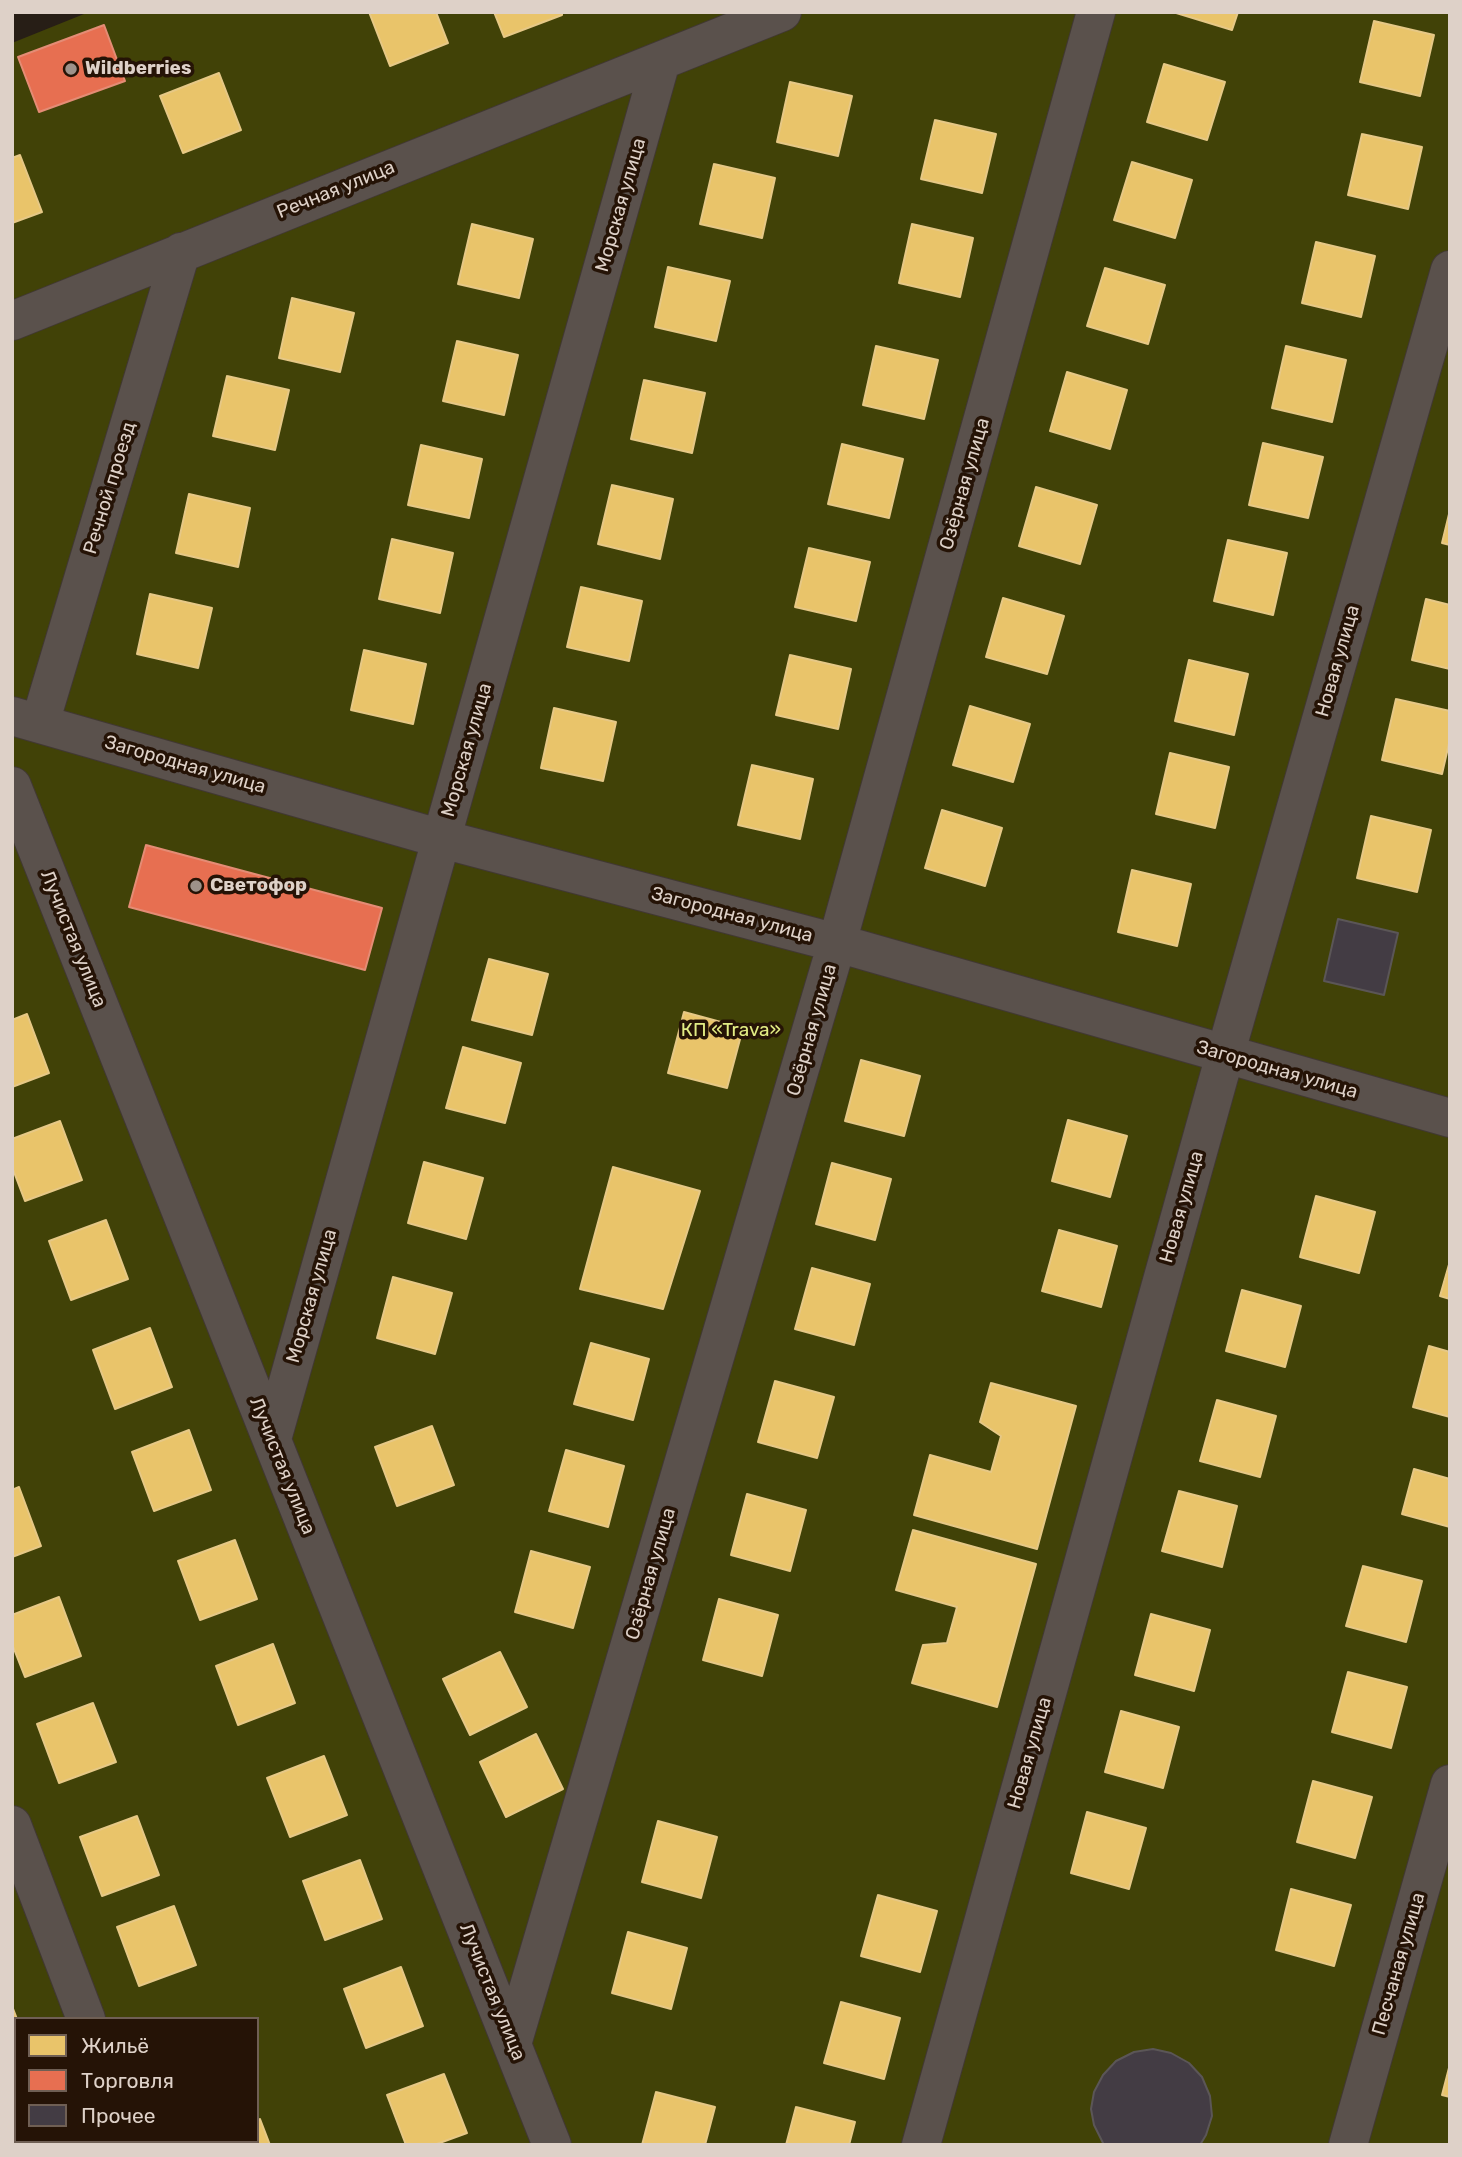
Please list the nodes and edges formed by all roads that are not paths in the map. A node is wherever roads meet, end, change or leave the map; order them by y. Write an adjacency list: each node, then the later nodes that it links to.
1 (782, 12): 3 (street, Речная улица)
2 (1096, 12): 10 (street, Озёрная улица)
3 (661, 61): 4 (street, Речная улица); 9 (street, Морская улица)
4 (180, 252): 6 (street, Речная улица); 7 (street, Речной проезд)
5 (1450, 270): 11 (street, Новая улица)
6 (12, 321)
7 (26, 720): 9 (street, Загородная улица)
8 (12, 786): 13 (street, Лучистая улица)
9 (442, 839): 10 (street, Загородная улица); 13 (street, Морская улица)
10 (837, 943): 11 (street, Загородная улица); 17 (street, Озёрная улица)
11 (1225, 1055): 12 (street, Загородная улица); 19 (street, Новая улица)
12 (1450, 1118)
13 (272, 1439): 17 (street, Лучистая улица)
14 (1450, 1784): 20 (street, Песчаная улица)
15 (12, 1825): 16 (street)
16 (85, 2017)
17 (512, 2044): 18 (street, Лучистая улица)
18 (552, 2145)
19 (920, 2145)
20 (1348, 2145)

